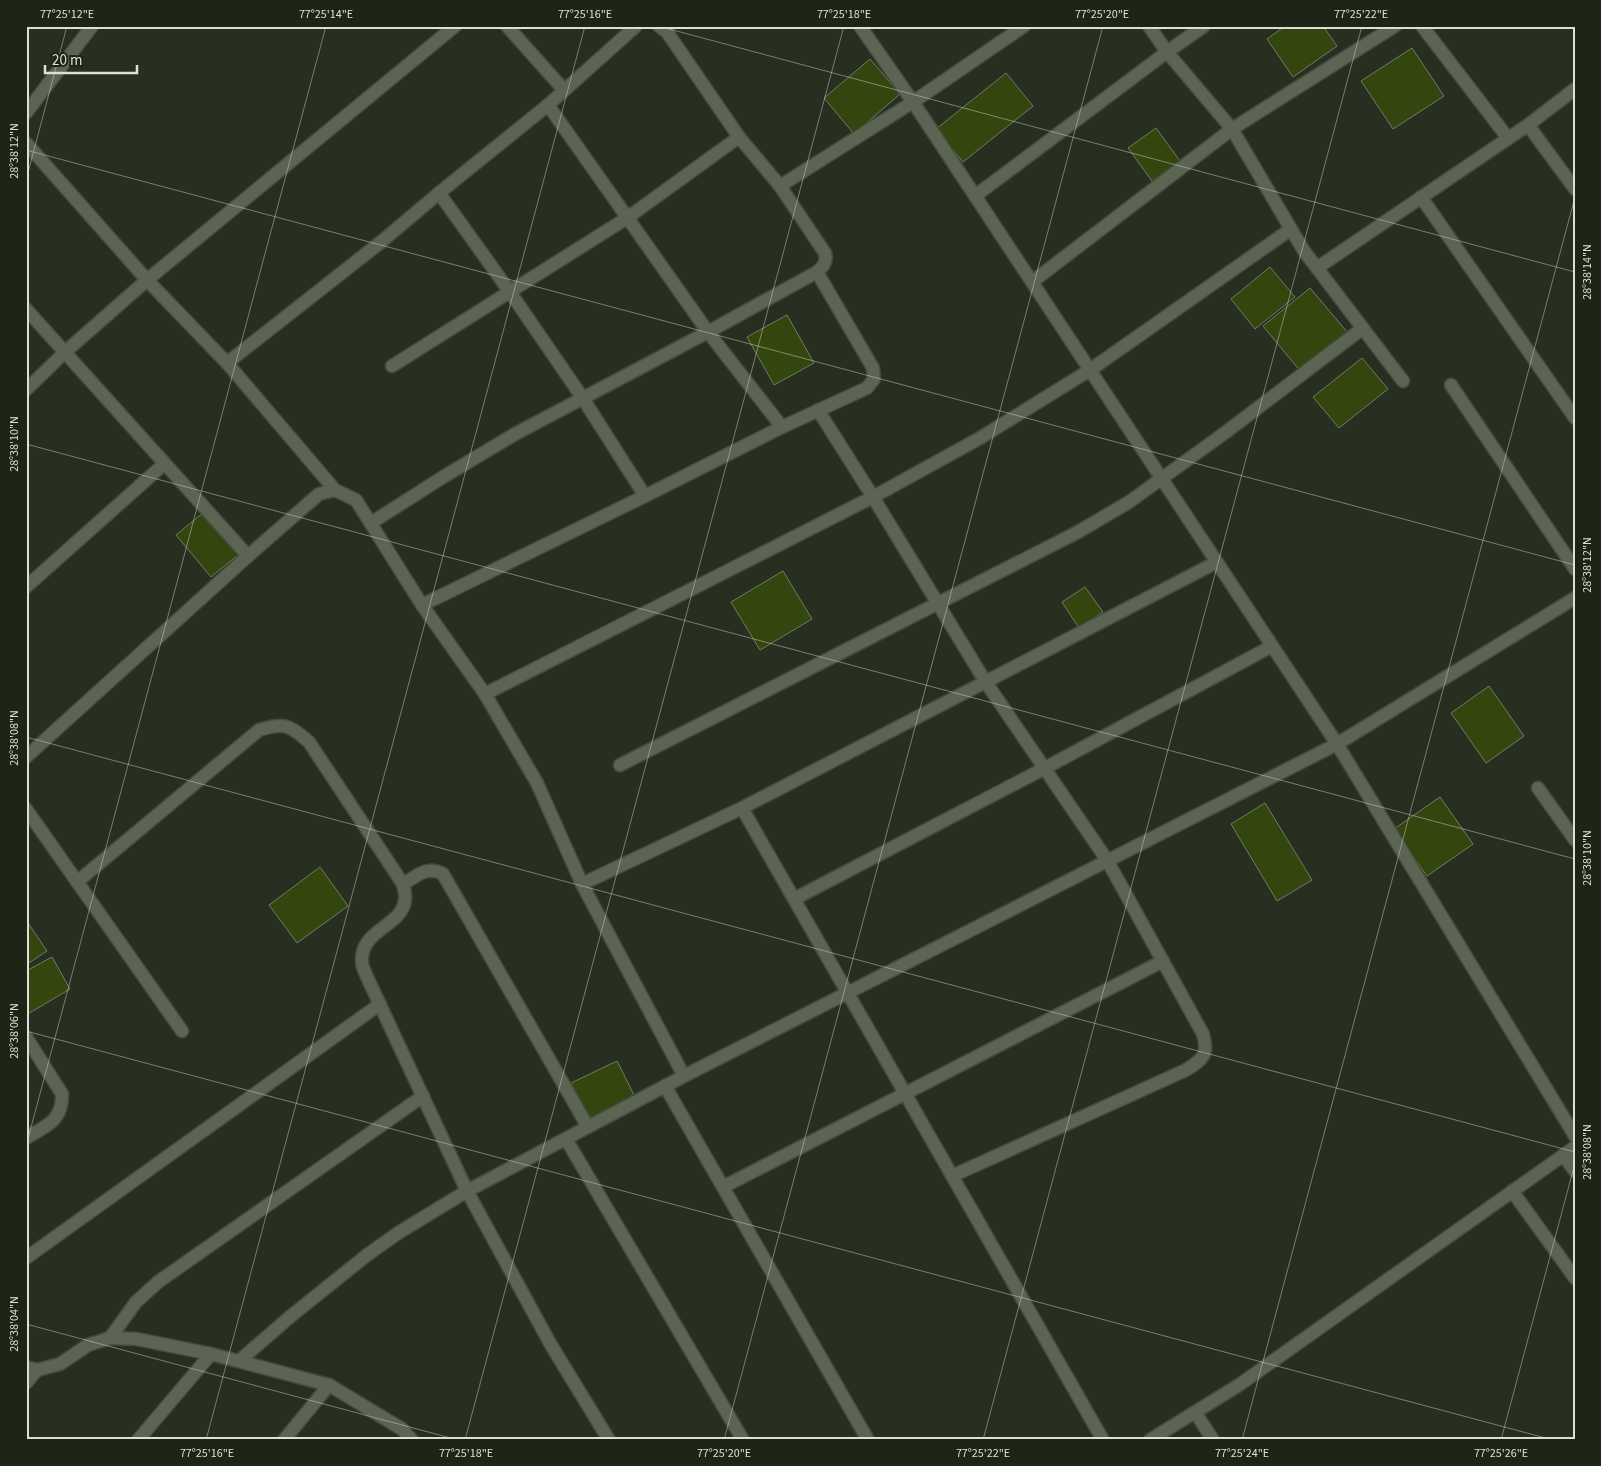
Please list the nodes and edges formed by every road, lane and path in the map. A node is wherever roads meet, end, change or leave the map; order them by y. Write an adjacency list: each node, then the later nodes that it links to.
1 (92, 26): 17 (street)
2 (455, 26): 32 (street)
3 (508, 26): 14 (street)
4 (636, 26): 14 (street)
5 (659, 26): 20 (street)
6 (860, 26): 15 (street)
7 (1024, 26): 15 (street)
8 (1149, 26): 12 (street)
9 (1204, 26): 12 (street)
10 (1395, 26): 19 (street)
11 (1422, 26): 21 (street)
12 (1166, 52): 19 (street); 26 (street)
13 (1575, 89): 18 (street)
14 (564, 90): 16 (street)
15 (913, 102): 23 (street); 26 (street)
16 (548, 105): 25 (street); 28 (street)
17 (26, 113)
18 (1528, 125): 21 (street); 24 (street)
19 (1232, 130): 29 (street); 33 (street)
20 (739, 137): 23 (street); 28 (street)
21 (1508, 138): 27 (street)
22 (26, 143): 32 (street)
23 (780, 186): 31 (street)
24 (1575, 189)
25 (439, 193): 34 (street); 39 (street)
26 (975, 196): 33 (street)
27 (1421, 197): 30 (street); 47 (street)
28 (627, 218): 34 (street); 37 (street)
29 (1291, 229): 30 (street); 41 (street)
30 (1317, 268): 36 (street)
31 (817, 272): 37 (street); 46 (street)
32 (147, 280): 38 (street); 39 (street)
33 (1032, 282): 41 (street)
34 (510, 292): 40 (street); 45 (street)
35 (26, 309): 38 (street)
36 (1362, 328): 42 (street); 50 (street)
37 (708, 332): 45 (street); 48 (street)
38 (65, 352): 44 (street); 49 (street)
39 (227, 363): 51 (street)
40 (392, 366)
41 (1090, 370): 50 (street); 53 (street)
42 (1403, 381)
43 (1450, 385): 57 (street)
44 (26, 390)
45 (582, 398): 52 (street); 54 (street)
46 (818, 410): 48 (street); 53 (street)
47 (1575, 418)
48 (782, 426): 52 (street)
49 (164, 464): 55 (street); 58 (street)
50 (1161, 478): 56 (street); 60 (street)
51 (336, 490): 54 (street); 55 (street)
52 (645, 496): 61 (street)
53 (873, 497): 60 (street); 64 (street)
54 (371, 524): 61 (street)
55 (248, 556): 66 (street)
56 (1217, 562): 62 (street); 63 (street)
57 (1575, 569)
58 (26, 587)
59 (1575, 598): 65 (street)
60 (938, 604): 63 (street); 67 (street)
61 (422, 606): 64 (street)
62 (1272, 646): 65 (street); 68 (street)
63 (985, 681): 68 (street); 70 (street)
64 (485, 694): 76 (street)
65 (1337, 744): 73 (street); 88 (street)
66 (26, 757)
67 (620, 765)
68 (1045, 768): 73 (street); 77 (street)
69 (1538, 788): 72 (street)
70 (742, 808): 76 (street); 77 (street)
71 (26, 809): 74 (street)
72 (1575, 840)
73 (1108, 860): 78 (street); 79 (street)
74 (77, 882): 75 (street); 81 (street)
75 (403, 884): 80 (street); 87 (street)
76 (582, 884): 83 (street)
77 (794, 899): 79 (street)
78 (1163, 961): 85 (street); 94 (street)
79 (847, 993): 83 (street); 85 (street)
80 (380, 1004): 86 (street); 98 (street)
81 (182, 1031)
82 (26, 1037): 89 (street)
83 (684, 1076): 84 (street)
84 (665, 1086): 87 (street); 95 (street)
85 (905, 1093): 94 (street); 95 (street)
86 (423, 1096): 96 (street); 100 (street)
87 (588, 1127): 90 (street)
88 (1575, 1136)
89 (26, 1138)
90 (566, 1139): 96 (street); 111 (street)
91 (1575, 1147): 92 (street)
92 (1563, 1155): 93 (street); 97 (street)
93 (1575, 1171)
94 (952, 1176): 113 (street)
95 (723, 1187): 112 (street)
96 (467, 1190): 102 (street); 110 (street)
97 (1512, 1191): 99 (street); 106 (street)
98 (26, 1258)
99 (1575, 1278)
100 (110, 1338): 101 (street); 103 (street)
101 (211, 1354): 102 (street); 107 (street)
102 (239, 1361): 105 (street)
103 (32, 1369): 104 (street)
104 (26, 1383)
105 (329, 1385): 108 (street); 109 (street)
106 (1195, 1412): 114 (street); 115 (street)
107 (138, 1440)
108 (284, 1440)
109 (412, 1440)
110 (609, 1440)
111 (743, 1440)
112 (868, 1440)
113 (1103, 1440)
114 (1150, 1440)
115 (1213, 1440)

